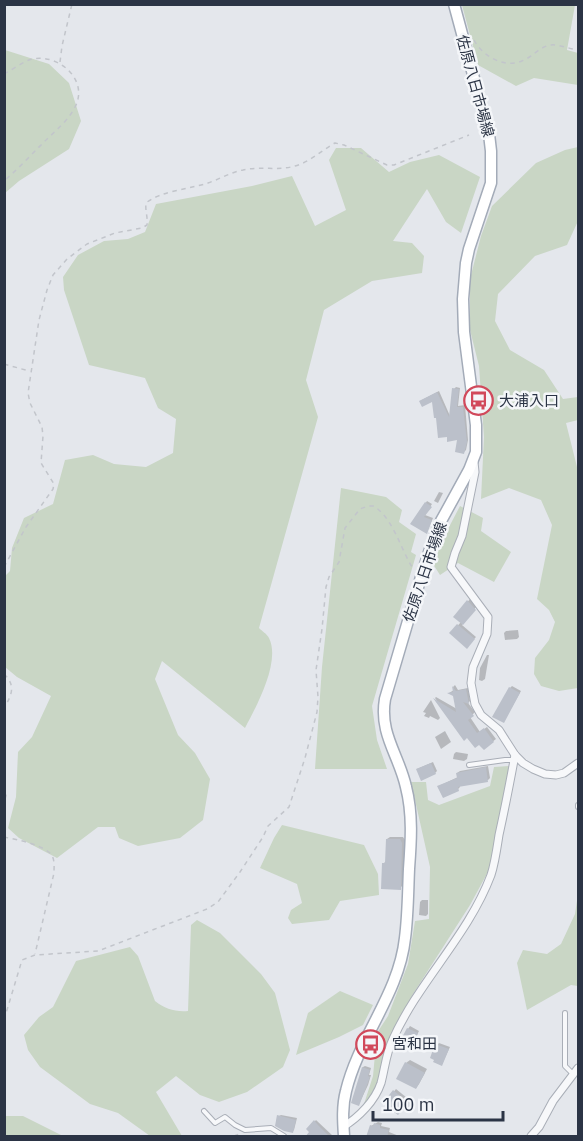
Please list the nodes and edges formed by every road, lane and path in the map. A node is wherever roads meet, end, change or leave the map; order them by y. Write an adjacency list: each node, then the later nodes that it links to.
1 (72, 4): 5 (path)
2 (454, 4): 11 (main road, 佐原八日市場線)
3 (472, 37): 4 (path)
4 (579, 50)
5 (60, 63): 6 (path); 8 (path)
6 (4, 74)
7 (469, 135): 10 (path)
8 (4, 181)
9 (4, 364): 10 (path)
10 (30, 371): 12 (path)
11 (474, 459): 13 (main road, 佐原八日市場線); 16 (street)
12 (4, 567)
13 (421, 577): 23 (path); 28 (main road, 佐原八日市場線)
14 (4, 674): 15 (path)
15 (4, 708)
16 (515, 758): 17 (street); 18 (lane); 28 (street)
17 (577, 764): 19 (lane)
18 (469, 765)
19 (579, 774)
20 (4, 786): 21 (path)
21 (4, 804)
22 (4, 837): 23 (path)
23 (35, 955): 25 (path)
24 (565, 1013): 26 (lane)
25 (4, 1020)
26 (576, 1072): 30 (street)
27 (204, 1111): 29 (lane)
28 (344, 1132)
29 (284, 1137)
30 (531, 1137)

